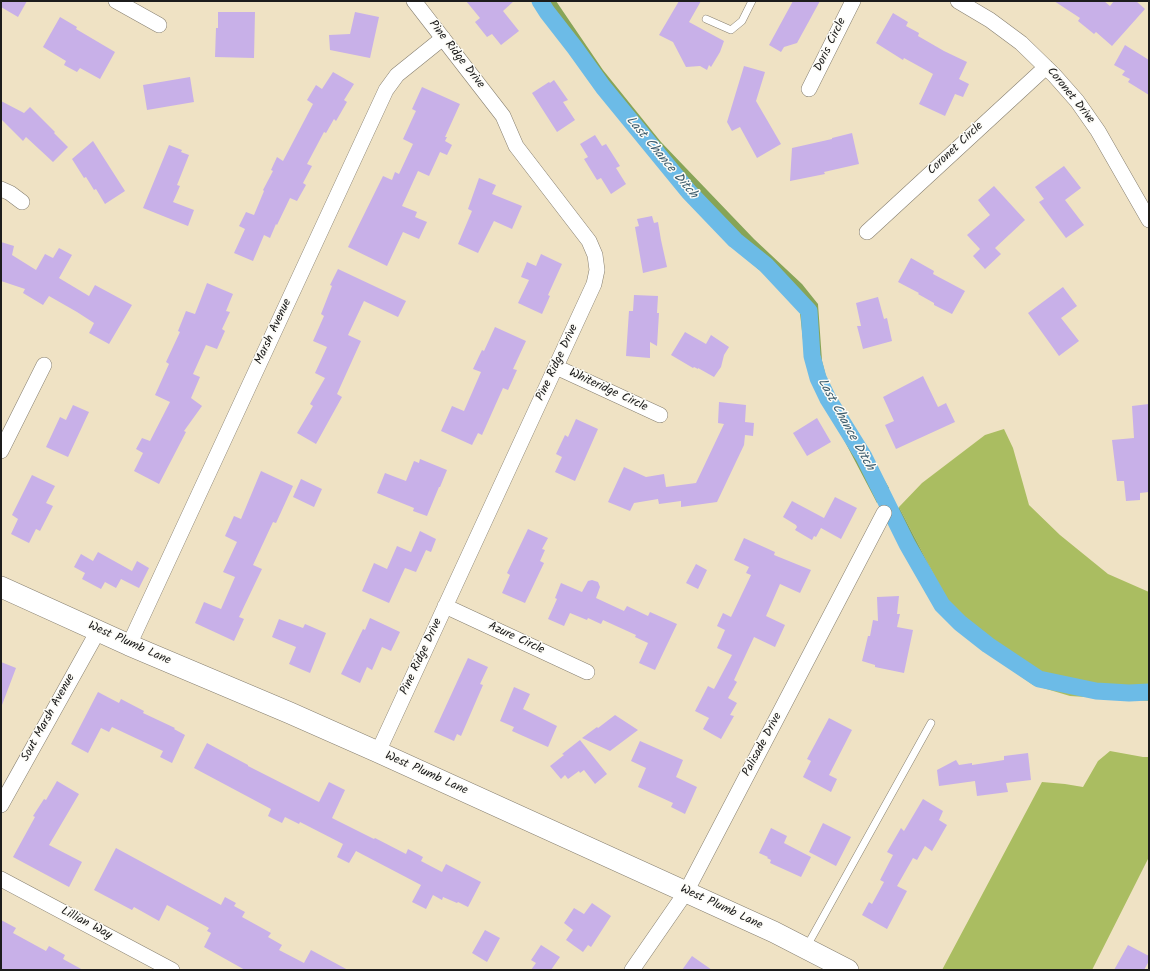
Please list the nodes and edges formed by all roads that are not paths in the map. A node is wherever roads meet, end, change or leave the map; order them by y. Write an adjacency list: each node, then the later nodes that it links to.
1 (116, 1): 7 (street)
2 (414, 1): 8 (street, Pine Ridge Drive)
3 (752, 1): 6 (lane)
4 (853, 1): 10 (street, Doris Circle)
5 (958, 1): 9 (street, Coronet Drive)
6 (706, 19)
7 (159, 25)
8 (443, 38): 16 (street, Pine Ridge Drive); 23 (street, Marsh Avenue)
9 (1046, 67): 13 (street, Coronet Drive); 14 (street, Coronet Circle)
10 (810, 89)
11 (1, 189): 12 (street)
12 (22, 202)
13 (1149, 220)
14 (867, 232)
15 (44, 365): 18 (street)
16 (556, 367): 17 (street, Whiteridge Circle); 21 (street, Pine Ridge Drive)
17 (660, 416)
18 (1, 451)
19 (884, 513): 29 (street, Palisade Drive)
20 (1, 586): 22 (main road, West Plumb Lane)
21 (445, 606): 24 (street, Azure Circle); 26 (street, Pine Ridge Drive)
22 (98, 631): 23 (main road, West Plumb Lane); 27 (street, Sout Marsh Avenue)
23 (129, 645): 26 (main road, West Plumb Lane)
24 (587, 672)
25 (931, 723): 30 (lane)
26 (378, 752): 29 (main road, West Plumb Lane)
27 (1, 805)
28 (1, 878): 31 (street, Lillian Way)
29 (686, 892): 30 (main road, West Plumb Lane); 32 (street, Palisade Drive)
30 (806, 948): 33 (main road, West Plumb Lane)
31 (172, 970)
32 (632, 970)
33 (848, 970)

